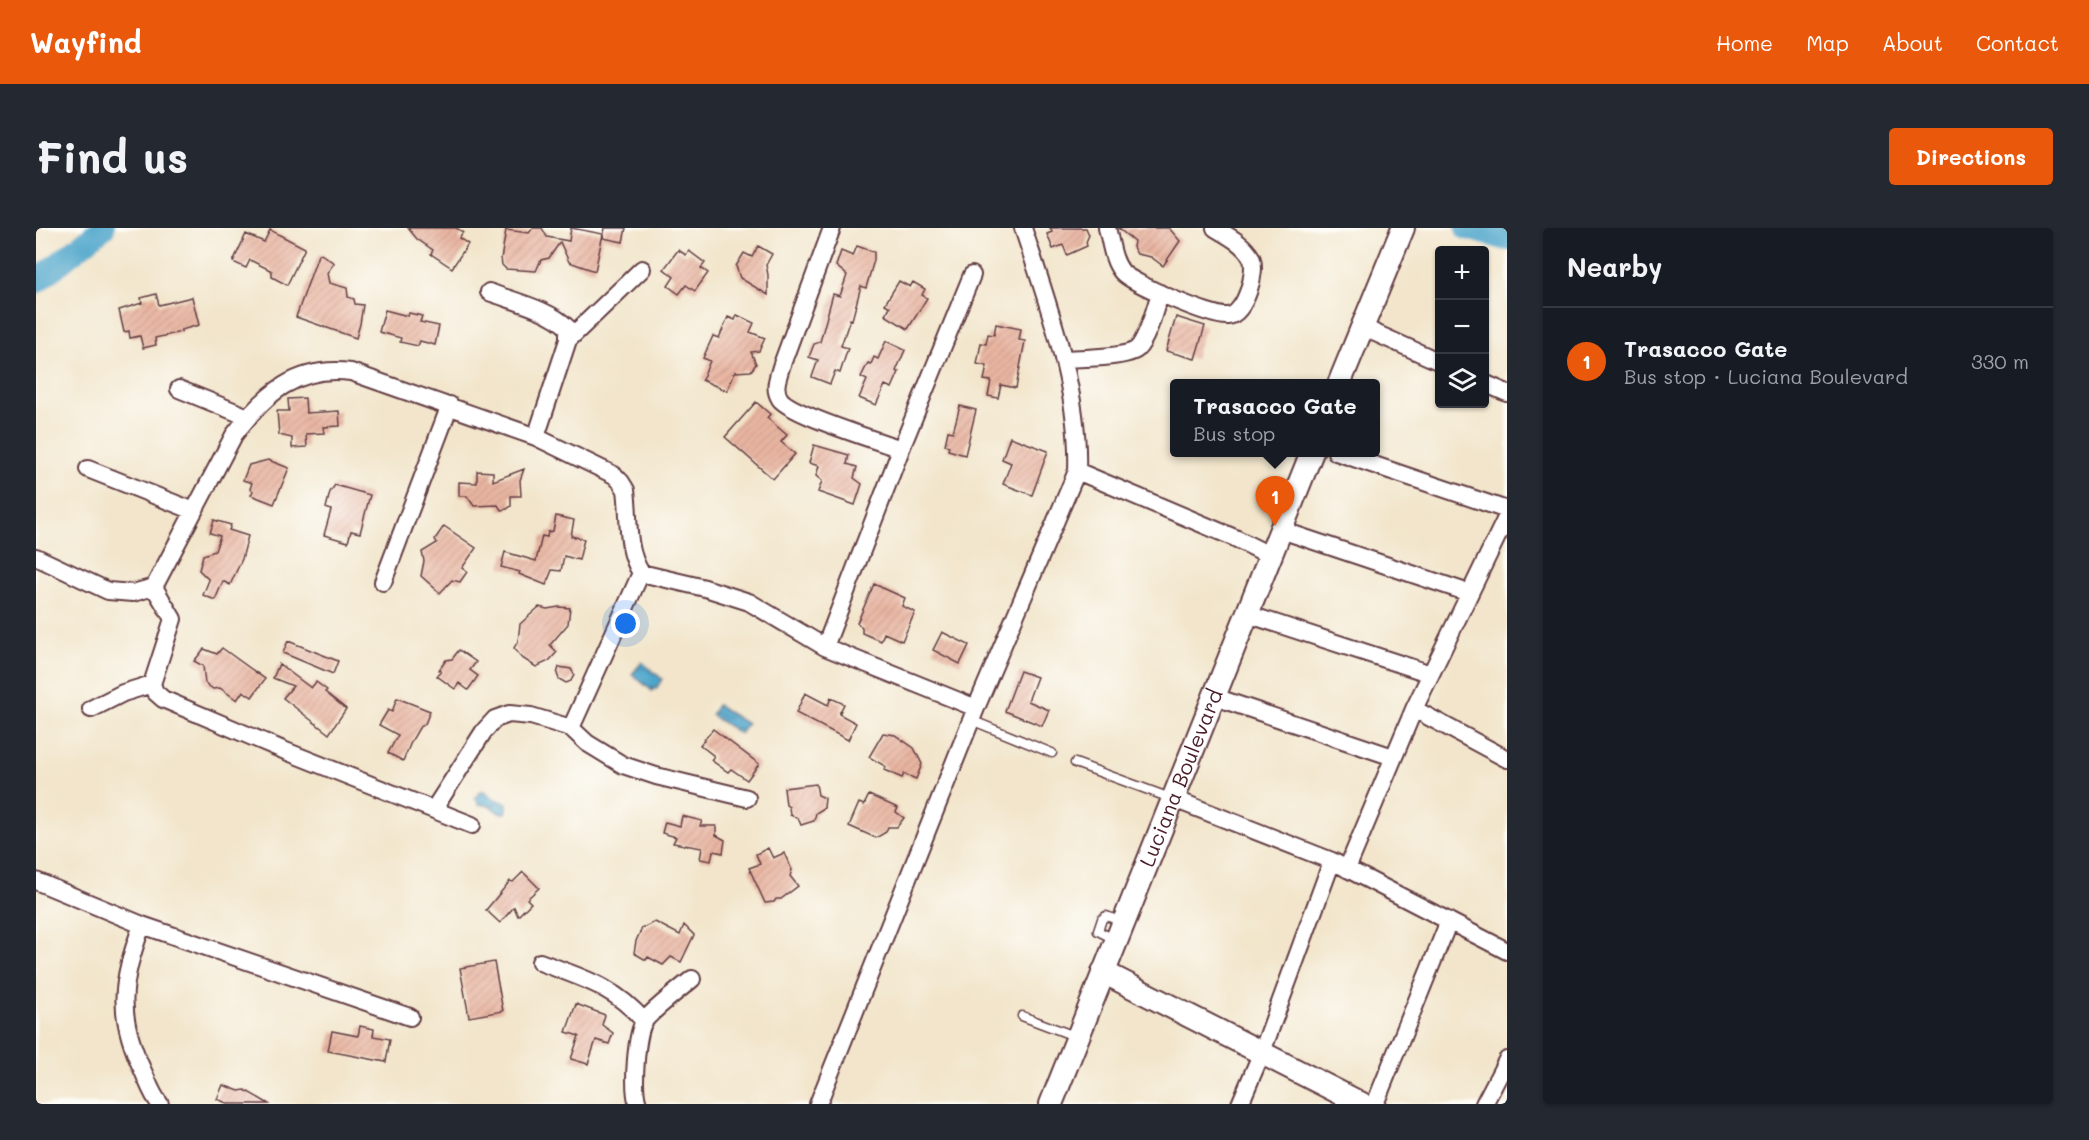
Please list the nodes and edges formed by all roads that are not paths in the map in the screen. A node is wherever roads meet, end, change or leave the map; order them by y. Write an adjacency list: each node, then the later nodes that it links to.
1 (832, 228): 21 (street)
2 (1023, 228): 12 (street)
3 (1107, 228): 9 (street)
4 (1215, 228): 9 (street)
5 (1403, 228): 10 (street)
6 (642, 269): 11 (street)
7 (972, 275): 21 (street)
8 (489, 292): 11 (street)
9 (1160, 293): 12 (street)
10 (1362, 327): 13 (street); 14 (street)
11 (568, 340): 20 (street)
12 (1063, 359): 25 (street)
13 (1435, 360)
14 (1341, 379)
15 (1489, 385): 17 (street)
16 (178, 389): 19 (street)
17 (1507, 393)
18 (450, 405): 19 (street); 20 (street); 33 (street)
19 (248, 417): 27 (street)
20 (536, 437): 32 (street)
21 (901, 448): 37 (street)
22 (1310, 457): 29 (street, Luciana Boulevard)
23 (1348, 457): 26 (street)
24 (88, 469): 27 (street)
25 (1077, 471): 30 (street); 43 (street)
26 (1507, 510)
27 (194, 511): 34 (street)
28 (1507, 516): 35 (street)
29 (1281, 530): 30 (street, Luciana Boulevard); 35 (street)
30 (1271, 555): 36 (street, Luciana Boulevard)
31 (36, 557): 34 (street)
32 (641, 573): 37 (street); 44 (street)
33 (383, 582)
34 (154, 587): 39 (street)
35 (1469, 593): 38 (street)
36 (1247, 615): 38 (street); 40 (street, Luciana Boulevard)
37 (825, 647): 43 (street)
38 (1431, 674): 41 (street)
39 (152, 684): 42 (street); 51 (street)
40 (1215, 697): 46 (street); 50 (street, Luciana Boulevard)
41 (1414, 708): 46 (street); 47 (street)
42 (91, 709)
43 (974, 714): 45 (lane); 69 (street)
44 (572, 728): 49 (street); 51 (street)
45 (1052, 753)
46 (1393, 757): 53 (street)
47 (1507, 759)
48 (1075, 763): 50 (lane)
49 (747, 798)
50 (1174, 799): 53 (street); 59 (street, Luciana Boulevard)
51 (434, 809): 52 (street)
52 (472, 825)
53 (1339, 865): 55 (street); 65 (street)
54 (36, 881): 56 (street)
55 (1449, 921): 57 (street); 73 (street)
56 (142, 925): 62 (street); 67 (street)
57 (1507, 951)
58 (540, 962): 63 (street)
59 (1103, 972): 64 (street, Luciana Boulevard); 65 (street)
60 (692, 979): 63 (street)
61 (1022, 1016): 64 (lane)
62 (410, 1017)
63 (644, 1022): 68 (street)
64 (1077, 1037): 70 (street, Luciana Boulevard)
65 (1262, 1052): 71 (street); 72 (street)
66 (1507, 1060): 74 (street)
67 (156, 1103)
68 (638, 1104)
69 (818, 1104)
70 (1051, 1104)
71 (1240, 1104)
72 (1362, 1104)
73 (1375, 1104)
74 (1484, 1104)

